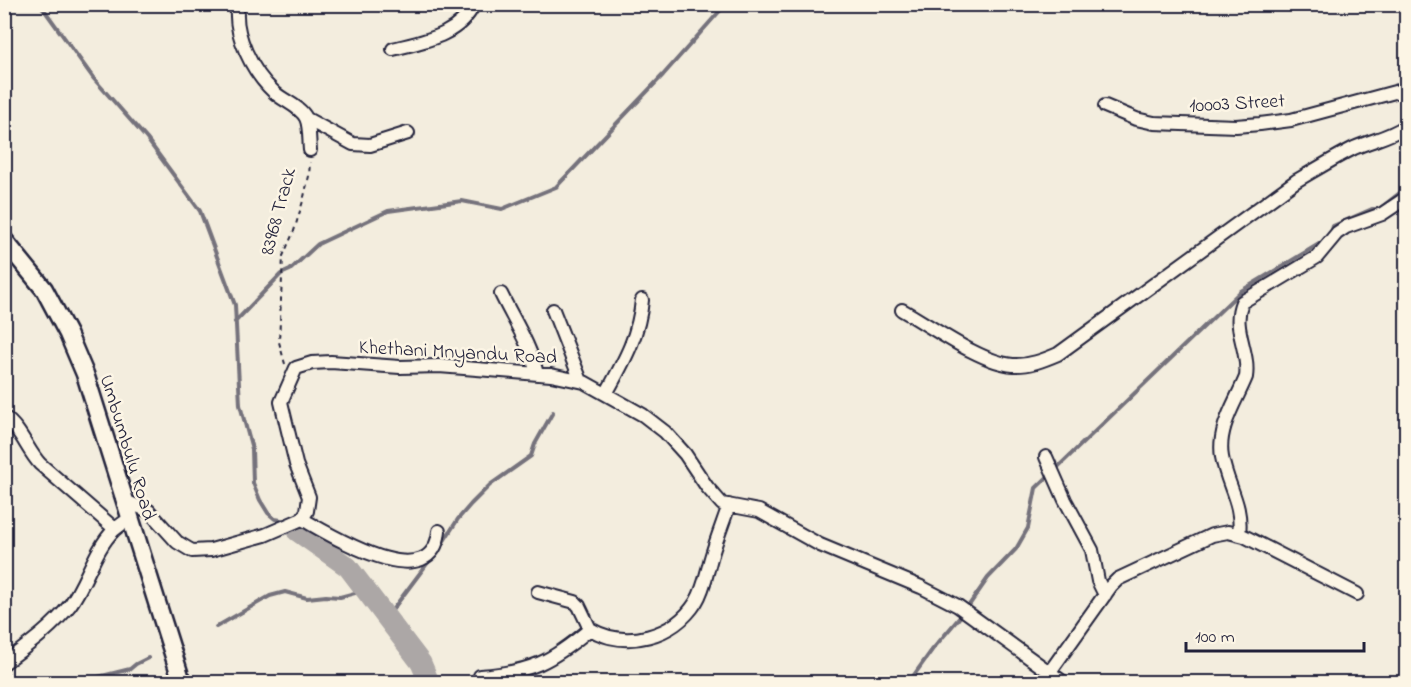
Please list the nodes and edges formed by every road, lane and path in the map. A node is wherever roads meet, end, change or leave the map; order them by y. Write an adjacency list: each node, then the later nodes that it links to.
1 (238, 4): 6 (street)
2 (474, 4): 3 (street)
3 (393, 49)
4 (1407, 89): 5 (street, 10003 Street)
5 (1105, 106)
6 (307, 119): 8 (street); 9 (street, 83968 Track)
7 (1407, 126): 15 (street)
8 (408, 133)
9 (310, 150): 17 (path, 83968 Track)
10 (1407, 198): 28 (street)
11 (4, 240): 22 (main road, Umbumbulu Road)
12 (501, 294): 16 (street)
13 (642, 300): 19 (street)
14 (553, 310): 18 (street)
15 (902, 310)
16 (537, 374): 17 (street, Khethani Mnyandu Road); 18 (street, Khethani Mnyandu Road)
17 (289, 380): 25 (street)
18 (581, 381): 19 (street, Khethani Mnyandu Road)
19 (606, 394): 23 (street, Khethani Mnyandu Road)
20 (4, 417): 26 (street)
21 (1046, 457): 31 (street)
22 (124, 501): 24 (main road, Umbumbulu Road); 25 (street)
23 (729, 506): 32 (street); 35 (street)
24 (129, 519): 26 (street); 38 (main road, Umbumbulu Road)
25 (302, 519): 27 (street)
26 (115, 529): 33 (street)
27 (439, 531)
28 (1239, 534): 30 (street); 31 (street)
29 (538, 592): 32 (street)
30 (1357, 594)
31 (1105, 595): 35 (street)
32 (590, 629): 36 (street)
33 (4, 663)
34 (4, 673): 37 (path)
35 (1049, 673): 39 (street)
36 (480, 676)
37 (20, 682)
38 (182, 682)
39 (1063, 682)

